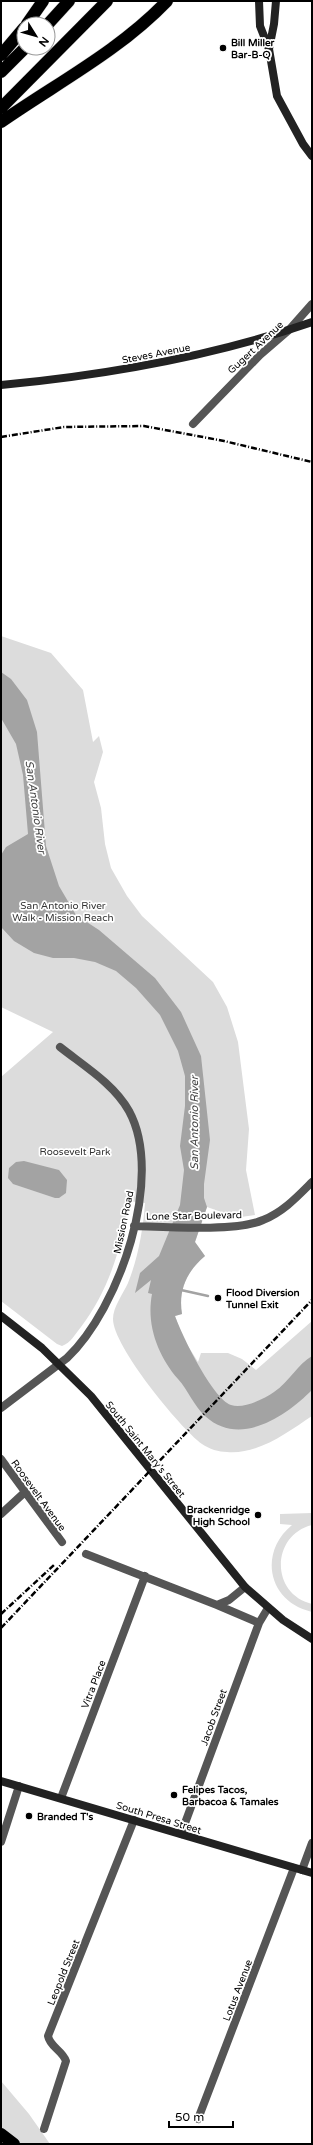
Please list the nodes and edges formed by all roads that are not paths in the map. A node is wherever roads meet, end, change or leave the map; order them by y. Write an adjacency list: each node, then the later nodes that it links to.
1 (43, 1): 7 (highway)
2 (69, 1): 8 (highway)
3 (107, 1): 14 (highway)
4 (167, 1): 15 (highway)
5 (259, 1): 10 (main road)
6 (276, 1): 10 (main road)
7 (33, 16)
8 (55, 16)
9 (16, 37): 11 (highway)
10 (269, 49): 16 (main road)
11 (1, 55)
12 (17, 56): 13 (highway)
13 (1, 72)
14 (1, 108)
15 (1, 122)
16 (312, 156)
17 (312, 304): 19 (street, Gugert Avenue)
18 (312, 322): 19 (main road, Steves Avenue)
19 (289, 330): 20 (main road, Steves Avenue); 21 (street, Gugert Avenue)
20 (1, 385)
21 (193, 424)
22 (60, 1047): 24 (street, Mission Road)
23 (312, 1182): 24 (street, Lone Star Boulevard)
24 (134, 1226): 26 (street, Mission Road)
25 (1, 1316): 26 (main road)
26 (59, 1364): 27 (street, Mission Road); 34 (main road, South Saint Mary's Street)
27 (1, 1408)
28 (1, 1459): 29 (street, Roosevelt Avenue)
29 (25, 1492): 30 (street); 31 (street, Roosevelt Avenue)
30 (1, 1514)
31 (62, 1542)
32 (86, 1554): 33 (street)
33 (145, 1576): 35 (street); 41 (street, Vitra Place)
34 (245, 1587): 35 (street); 36 (main road, South Saint Mary's Street)
35 (217, 1605): 37 (street)
36 (268, 1608): 37 (street, Jacob Street); 38 (main road, South Saint Mary's Street)
37 (259, 1622): 43 (street, Jacob Street)
38 (312, 1638)
39 (1, 1781): 40 (main road, South Presa Street)
40 (19, 1786): 41 (main road, South Presa Street); 44 (street)
41 (61, 1798): 42 (main road, South Presa Street)
42 (134, 1820): 43 (main road, South Presa Street); 49 (street, Leopold Street)
43 (181, 1834): 46 (main road, South Presa Street)
44 (1, 1842)
45 (312, 1843): 46 (street, Lotus Avenue)
46 (298, 1869): 47 (main road, South Presa Street); 48 (street, Lotus Avenue)
47 (312, 1873)
48 (198, 2119)
49 (44, 2129)
50 (1, 2134): 51 (highway)
51 (14, 2144)

